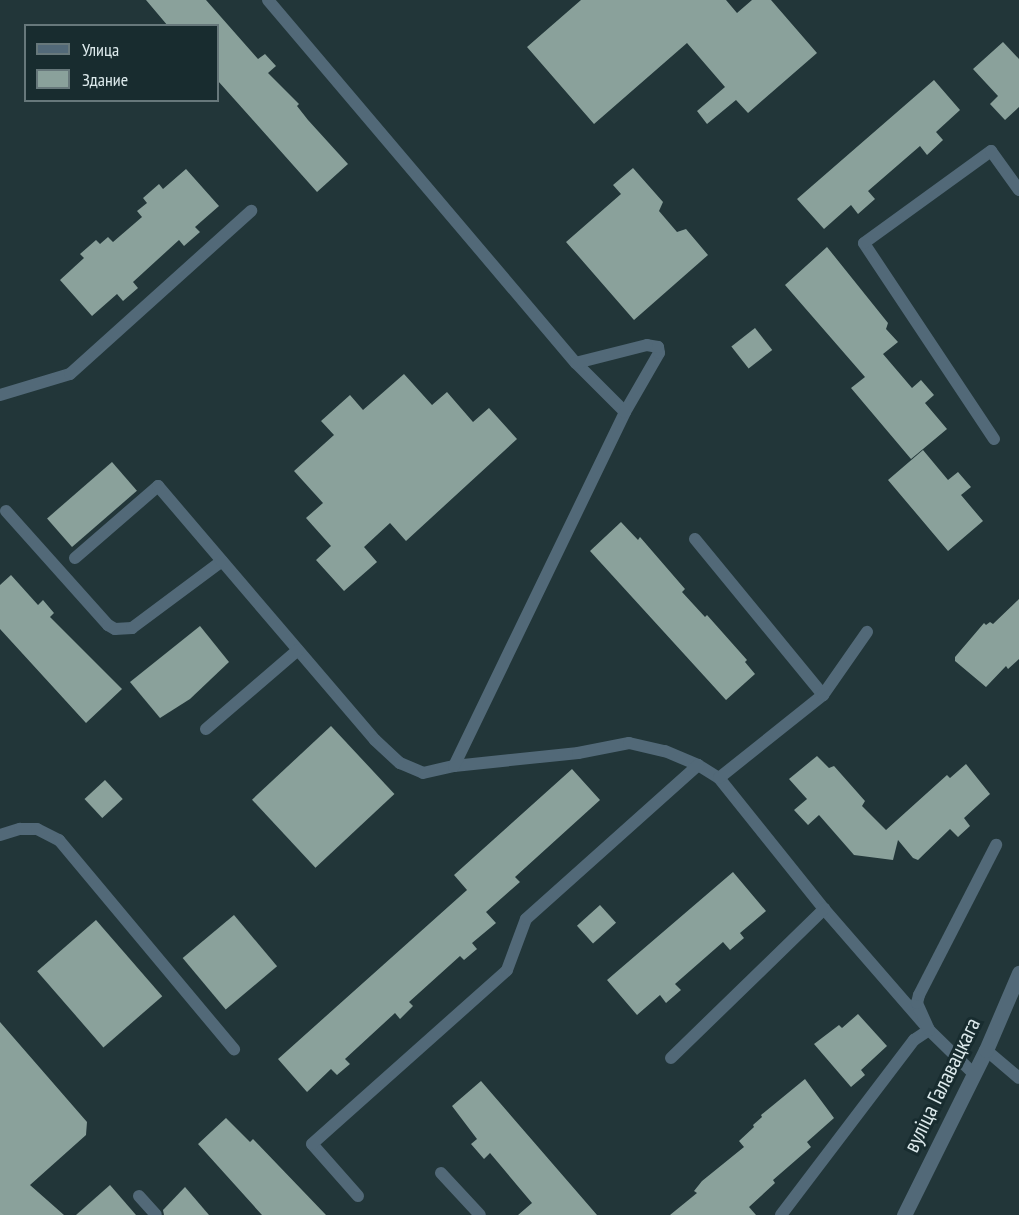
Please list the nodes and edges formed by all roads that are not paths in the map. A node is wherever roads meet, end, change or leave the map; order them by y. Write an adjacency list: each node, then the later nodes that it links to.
1 (268, 0): 4 (lane)
2 (1019, 190): 7 (lane)
3 (251, 211): 5 (lane)
4 (576, 363): 6 (lane); 6 (lane)
5 (0, 395)
6 (625, 412): 17 (lane)
7 (994, 439)
8 (6, 511): 11 (lane)
9 (695, 539): 14 (lane)
10 (75, 558): 11 (lane)
11 (222, 561): 13 (lane)
12 (867, 632): 14 (lane)
13 (298, 650): 15 (lane); 17 (lane)
14 (823, 695): 18 (lane)
15 (206, 729)
16 (698, 765): 17 (lane); 18 (lane); 31 (lane)
17 (454, 766)
18 (719, 778): 21 (lane)
19 (0, 835): 24 (lane)
20 (996, 844): 23 (lane)
21 (824, 909): 23 (lane); 26 (lane)
22 (1019, 973): 25 (street, вуліца Галавацкага)
23 (929, 1030): 27 (lane); 34 (lane)
24 (234, 1049)
25 (986, 1050): 27 (street, вуліца Галавацкага); 28 (lane)
26 (671, 1058)
27 (974, 1074): 35 (street, вуліца Галавацкага)
28 (1019, 1077)
29 (441, 1173): 33 (lane)
30 (139, 1196): 32 (lane)
31 (358, 1196)
32 (156, 1215)
33 (480, 1215)
34 (782, 1215)
35 (904, 1215)

